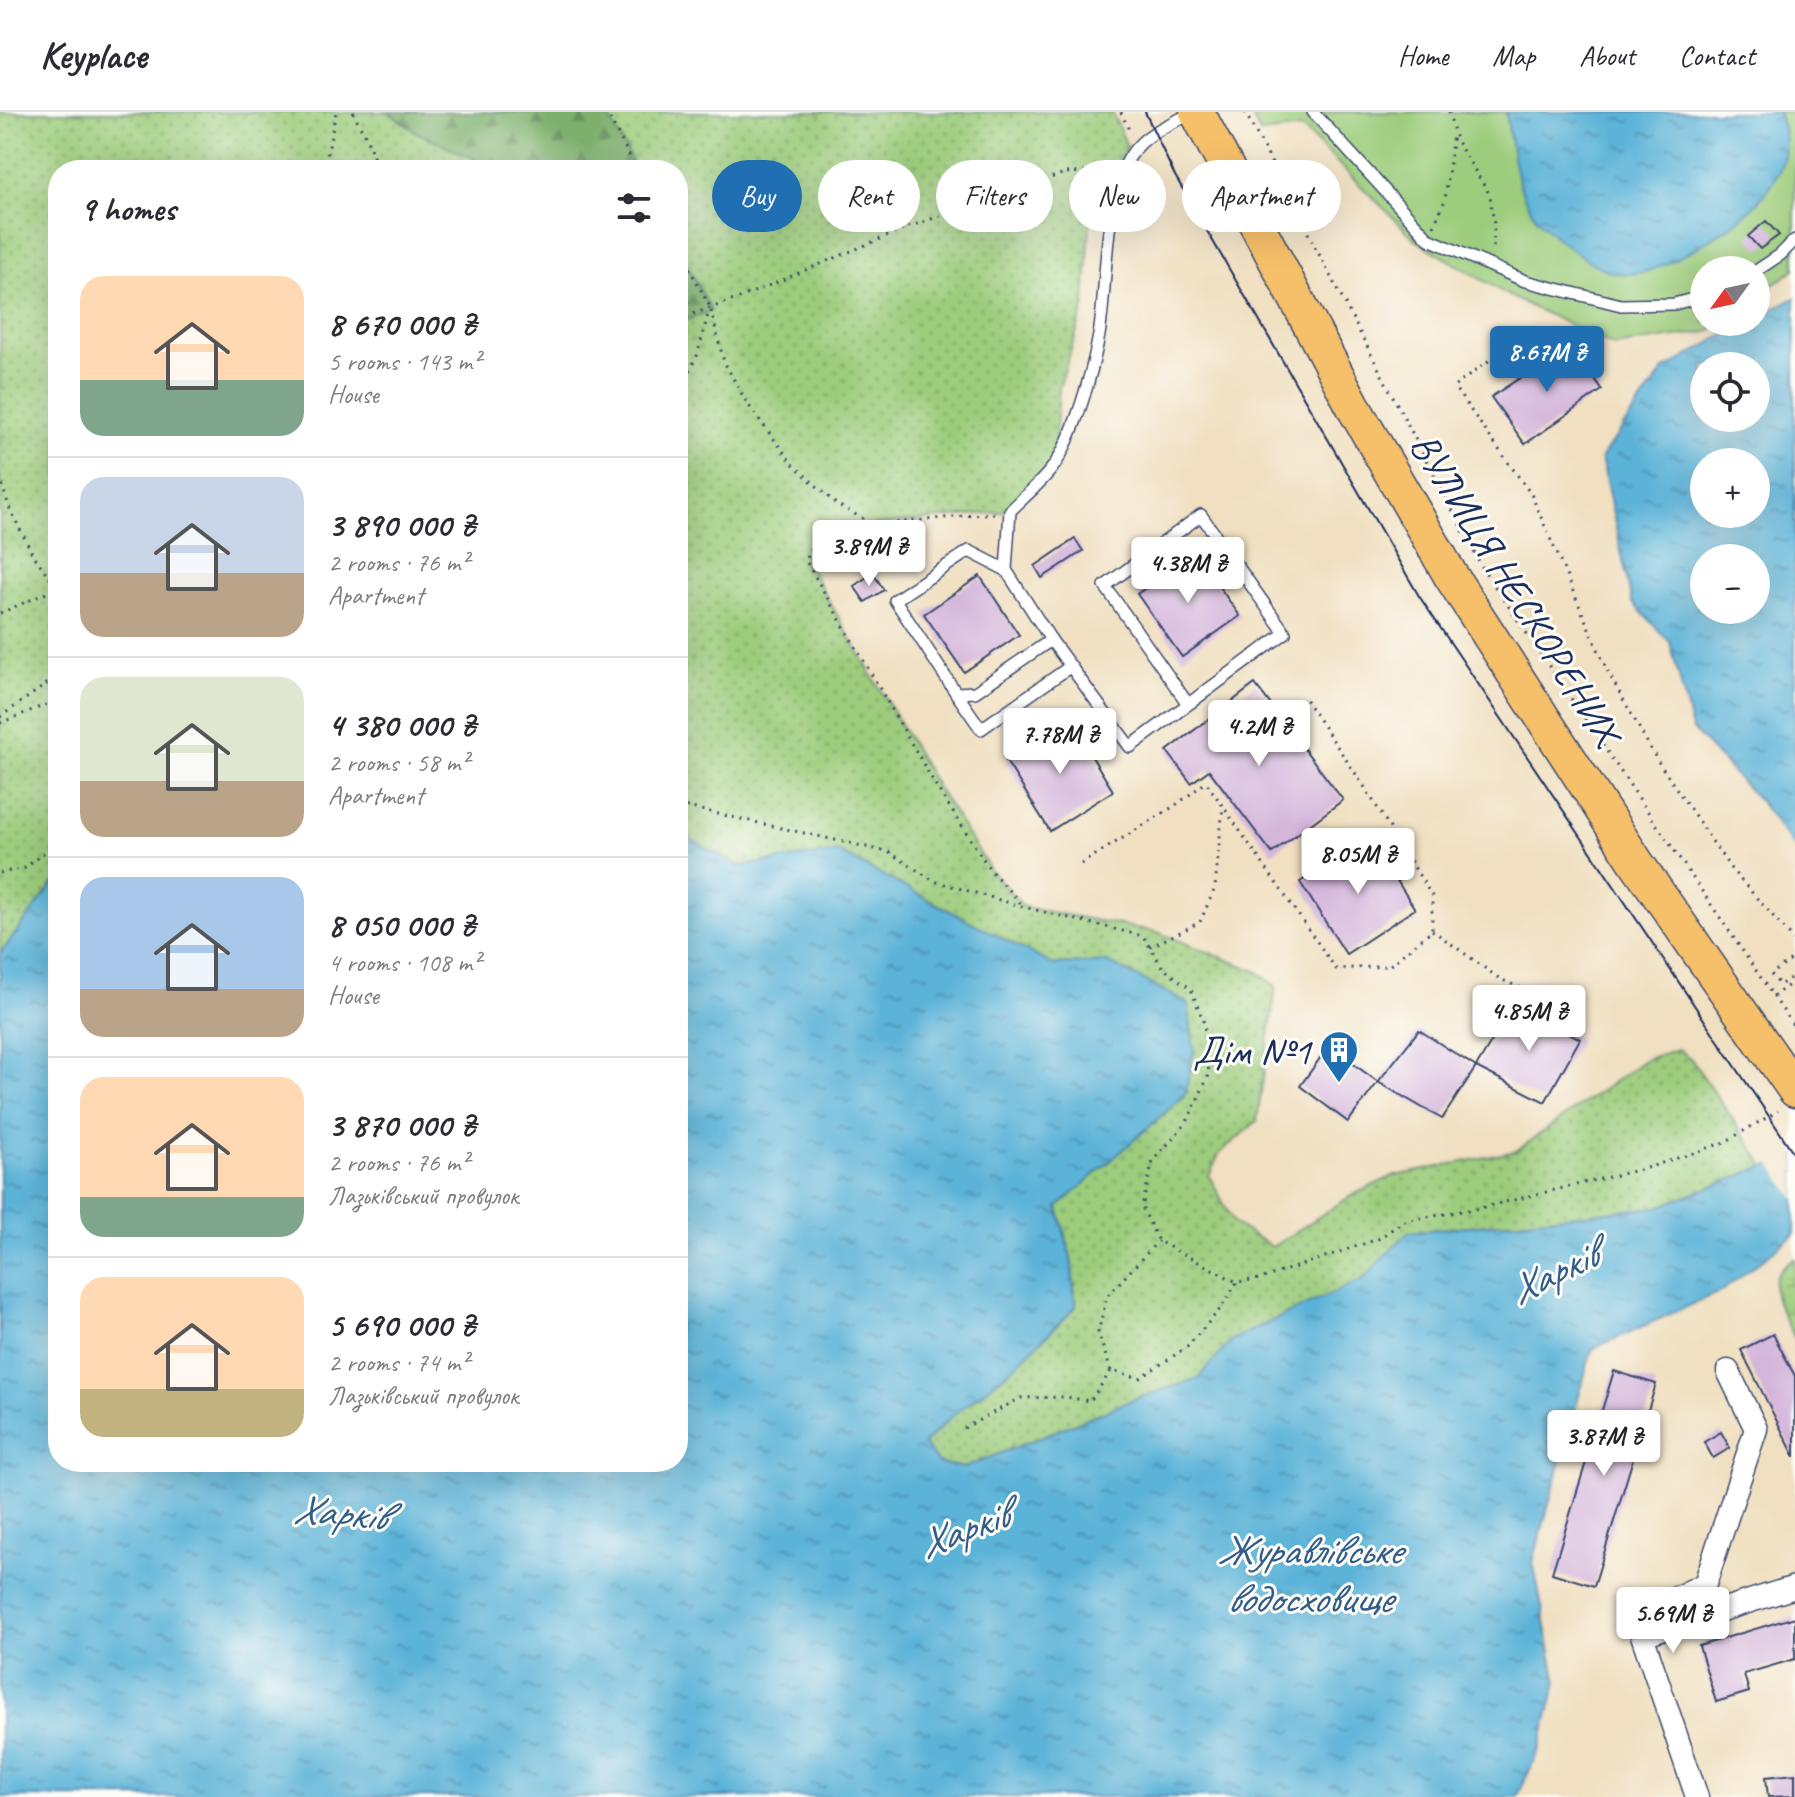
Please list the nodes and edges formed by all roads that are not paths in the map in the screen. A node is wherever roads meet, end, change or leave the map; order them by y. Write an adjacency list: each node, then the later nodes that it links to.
1 (1196, 112): 6 (lane); 11 (main road, ВУЛИЦЯ НЕСКОРЕНИХ)
2 (1313, 112): 5 (lane)
3 (1795, 240): 4 (lane)
4 (1770, 262)
5 (1690, 300)
6 (1006, 570): 7 (lane); 9 (lane)
7 (1051, 640): 8 (lane); 9 (lane)
8 (1071, 666): 9 (lane); 10 (lane)
9 (956, 693)
10 (1188, 704): 10 (lane)
11 (1789, 1099)
12 (1728, 1371): 14 (street)
13 (1795, 1587): 14 (street)
14 (1642, 1635): 15 (street)
15 (1697, 1797)

